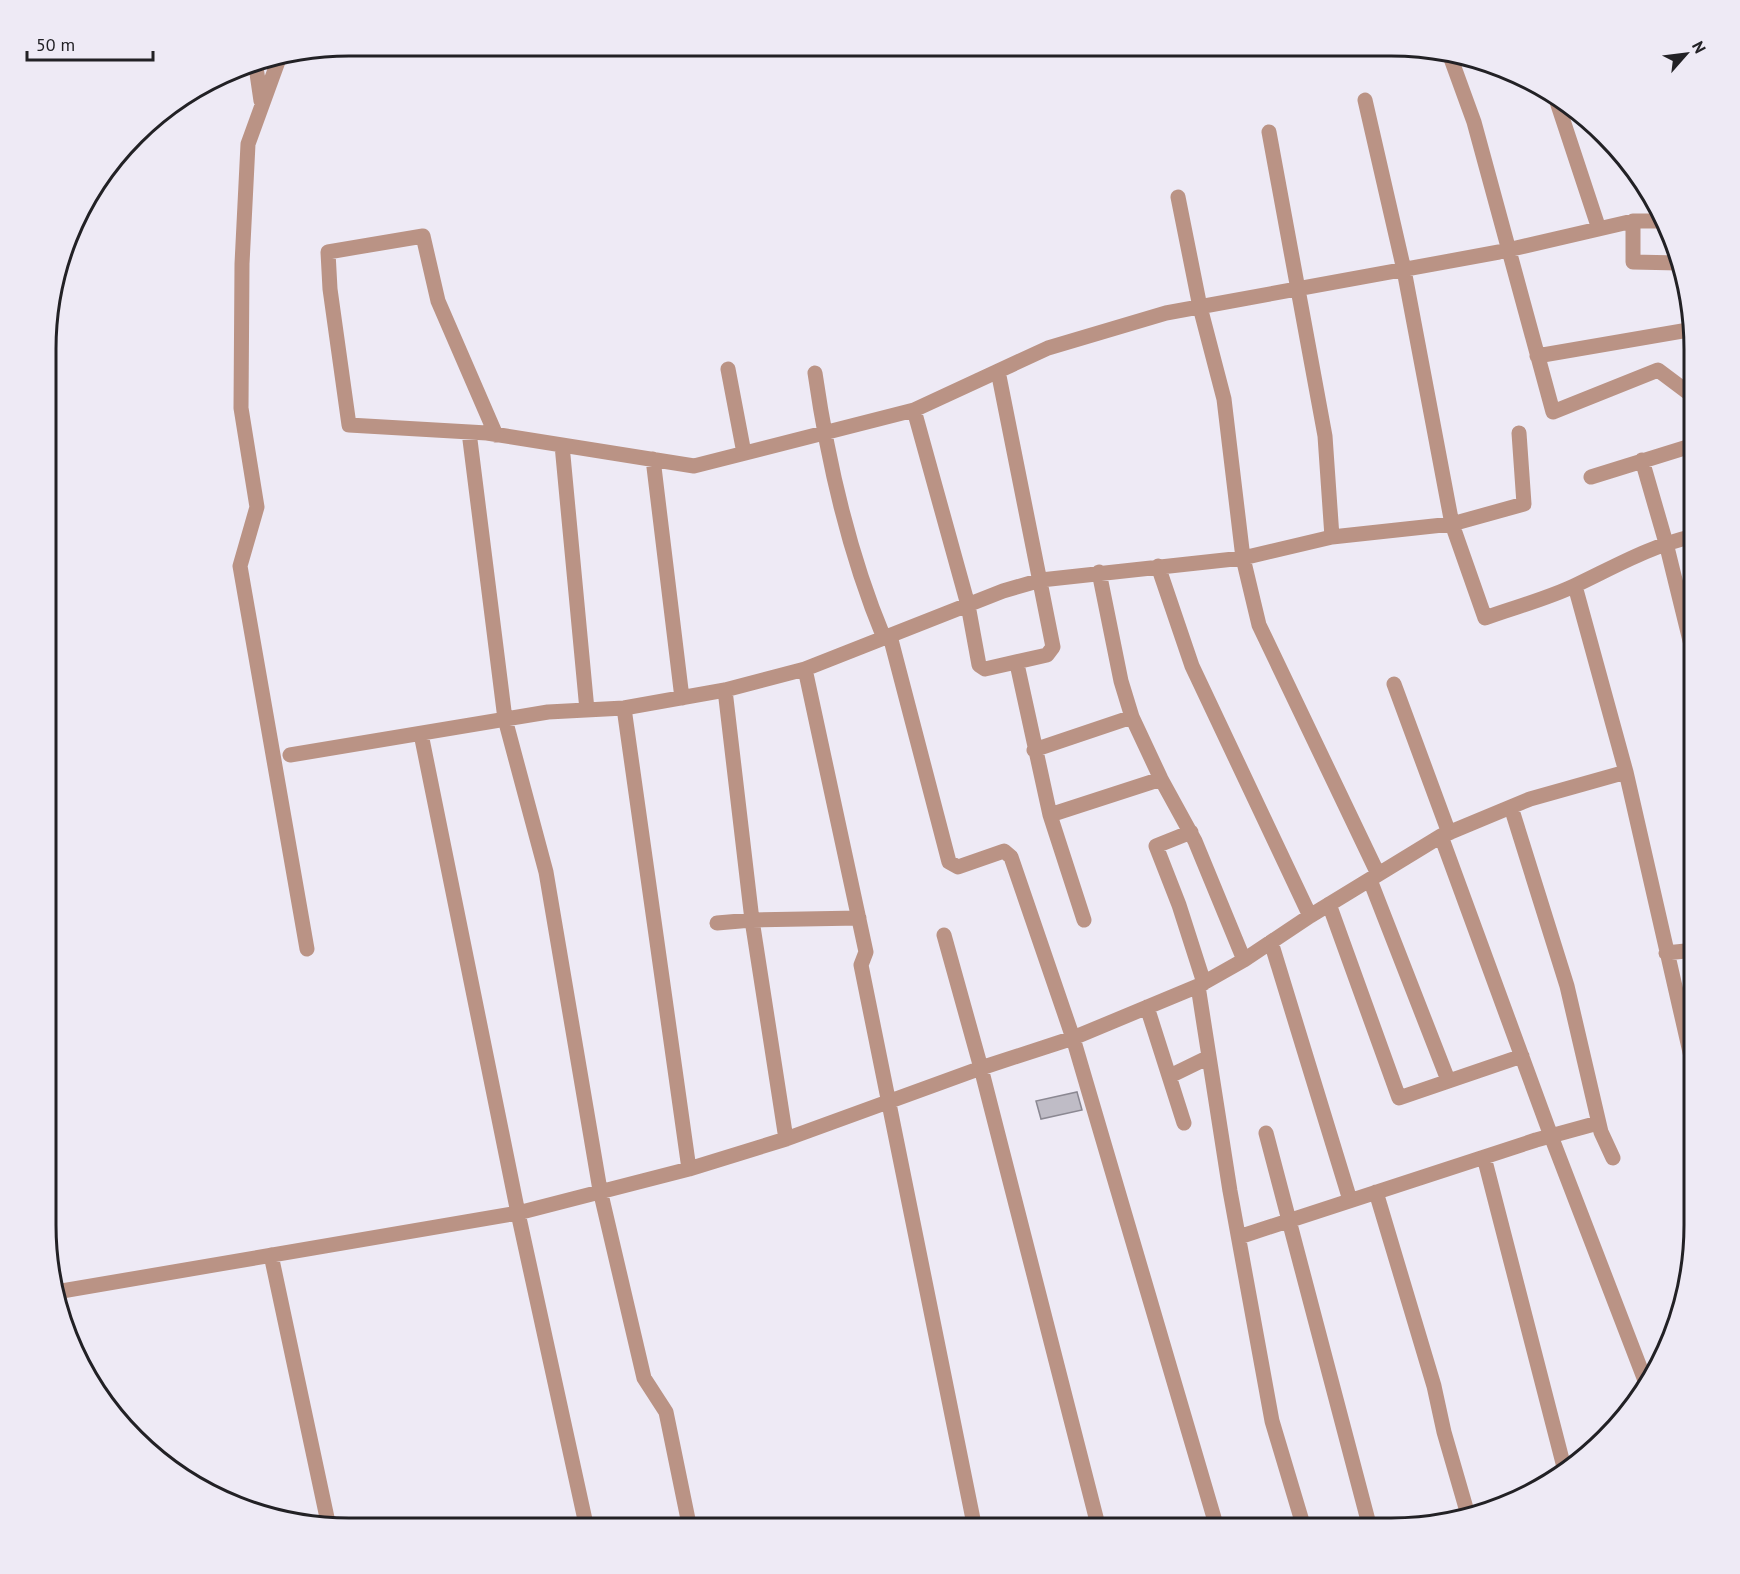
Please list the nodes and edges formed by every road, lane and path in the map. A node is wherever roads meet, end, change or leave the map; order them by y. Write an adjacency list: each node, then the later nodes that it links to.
1 (1452, 62): 12 (street)
2 (277, 64): 5 (street)
3 (256, 70): 5 (street)
4 (1365, 100): 14 (street)
5 (261, 104): 73 (street)
6 (1559, 109): 11 (street)
7 (1269, 132): 15 (street)
8 (1178, 197): 16 (street)
9 (1633, 221): 10 (street); 11 (street); 13 (street)
10 (1655, 221)
11 (1599, 229): 12 (street)
12 (1508, 250): 14 (street); 18 (street)
13 (1672, 263)
14 (1404, 270): 15 (street); 34 (street)
15 (1299, 290): 16 (street); 35 (street)
16 (1200, 307): 20 (street); 38 (street)
17 (1684, 331): 18 (street)
18 (1537, 356): 22 (street)
19 (728, 369): 30 (street)
20 (998, 371): 23 (street); 41 (street)
21 (815, 373): 25 (street)
22 (1684, 390)
23 (914, 410): 25 (street); 43 (street)
24 (469, 432): 27 (street); 27 (street); 54 (street)
25 (824, 433): 30 (street); 45 (street)
26 (1519, 433): 34 (street)
27 (495, 435): 28 (street)
28 (562, 445): 31 (street); 52 (street)
29 (1684, 448): 32 (street)
30 (744, 453): 31 (street)
31 (653, 459): 50 (street)
32 (1642, 460): 33 (street); 37 (street)
33 (1591, 477)
34 (1452, 524): 35 (street); 42 (street)
35 (1332, 537): 38 (street)
36 (1684, 539): 37 (street)
37 (1666, 543): 42 (street); 44 (street)
38 (1243, 558): 39 (street); 64 (street)
39 (1158, 566): 40 (street); 66 (street)
40 (1099, 572): 41 (street); 53 (street)
41 (1041, 580): 43 (street); 46 (street)
42 (1575, 586): 58 (street)
43 (968, 605): 45 (street); 46 (street)
44 (1684, 616)
45 (887, 637): 47 (street); 80 (street)
46 (1017, 664): 56 (street)
47 (805, 669): 49 (street); 67 (street)
48 (1394, 684): 63 (street)
49 (725, 690): 50 (street); 68 (street)
50 (682, 698): 51 (street)
51 (624, 708): 52 (street); 94 (street)
52 (587, 710): 54 (street)
53 (1132, 717): 56 (street); 59 (street)
54 (506, 719): 55 (street); 95 (street)
55 (421, 734): 57 (street); 98 (street)
56 (1034, 750): 61 (street)
57 (290, 755)
58 (1626, 772): 60 (street); 75 (street)
59 (1161, 779): 61 (street); 62 (street)
60 (1511, 807): 63 (street); 88 (street)
61 (1050, 815): 69 (street)
62 (1191, 832): 76 (street); 77 (street)
63 (1445, 834): 64 (street); 81 (street)
64 (1374, 877): 65 (street); 85 (street)
65 (1329, 904): 66 (street); 85 (street)
66 (1310, 916): 72 (street)
67 (859, 918): 68 (street); 86 (street)
68 (752, 920): 70 (street); 91 (street)
69 (1084, 920)
70 (717, 924)
71 (944, 934): 83 (street)
72 (1271, 942): 76 (street); 97 (street)
73 (307, 949)
74 (1684, 951): 75 (street)
75 (1666, 953): 79 (street)
76 (1244, 960): 77 (street)
77 (1201, 985): 78 (street); 82 (street)
78 (1147, 1006): 80 (street); 84 (street)
79 (1684, 1028)
80 (1073, 1038): 83 (street); 111 (street)
81 (1522, 1056): 85 (street); 90 (street)
82 (1209, 1057): 84 (street); 100 (street)
83 (981, 1068): 86 (street); 110 (street)
84 (1170, 1076): 87 (street)
85 (1448, 1080)
86 (888, 1102): 91 (street); 109 (street)
87 (1184, 1123)
88 (1599, 1123): 90 (street); 93 (street)
89 (1266, 1133): 99 (street)
90 (1551, 1136): 92 (street); 103 (street)
91 (786, 1139): 94 (street)
92 (1484, 1157): 96 (street); 104 (street)
93 (1613, 1158)
94 (689, 1169): 95 (street)
95 (600, 1190): 98 (street); 108 (street)
96 (1376, 1192): 97 (street); 105 (street)
97 (1350, 1200): 99 (street)
98 (518, 1213): 101 (street); 107 (street)
99 (1291, 1220): 100 (street); 113 (street)
100 (1239, 1237): 112 (street)
101 (272, 1255): 102 (street); 106 (street)
102 (63, 1291)
103 (1643, 1375)
104 (1562, 1463)
105 (1466, 1509)
106 (326, 1518)
107 (585, 1518)
108 (688, 1518)
109 (973, 1518)
110 (1096, 1518)
111 (1214, 1518)
112 (1301, 1518)
113 (1367, 1518)

